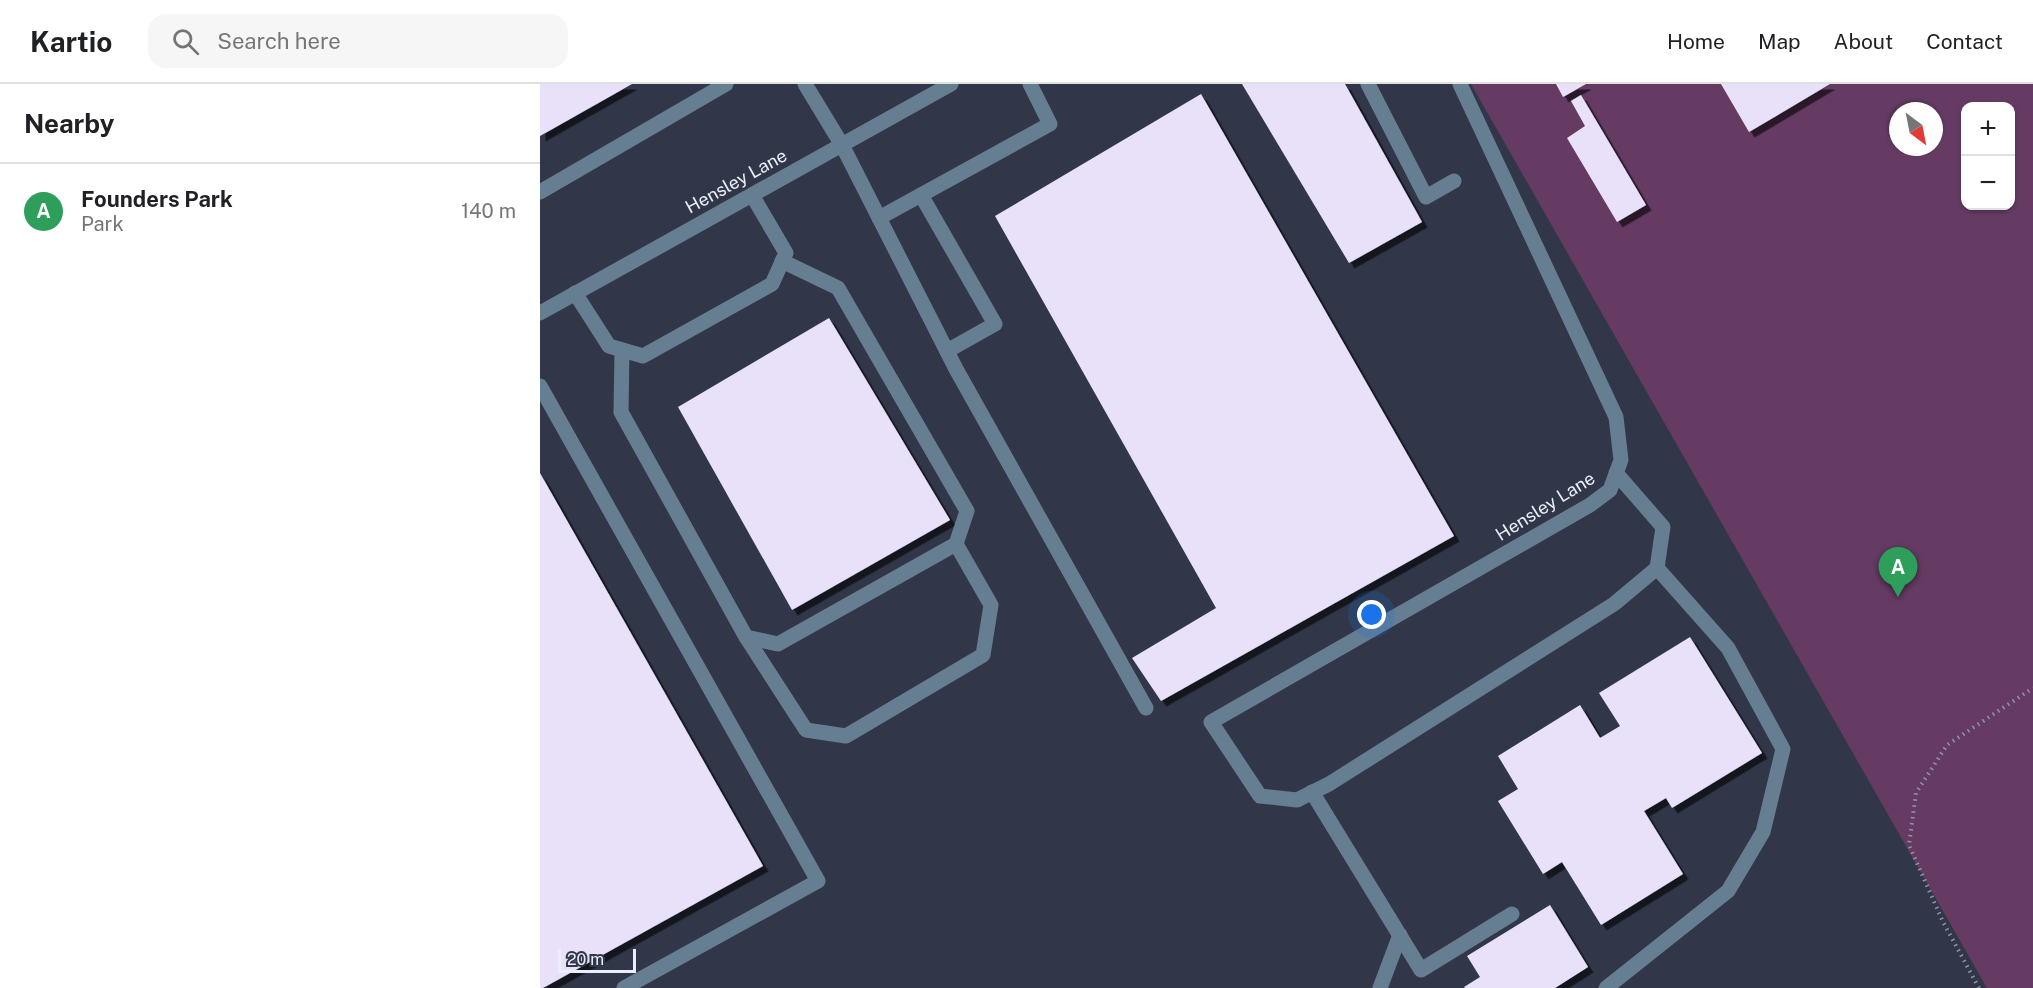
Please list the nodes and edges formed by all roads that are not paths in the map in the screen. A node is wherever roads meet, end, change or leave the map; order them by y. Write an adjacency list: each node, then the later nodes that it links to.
1 (726, 84): 9 (street)
2 (805, 84): 7 (street)
3 (951, 84): 7 (street, Hensley Lane)
4 (1030, 84): 11 (street)
5 (1368, 84): 8 (street)
6 (1460, 84): 19 (street, Hensley Lane)
7 (842, 145): 10 (street, Hensley Lane); 12 (street)
8 (1454, 181)
9 (540, 192)
10 (752, 195): 13 (street); 14 (street, Hensley Lane)
11 (921, 195): 12 (street); 17 (street)
12 (879, 218): 17 (street)
13 (783, 261): 16 (street); 20 (street)
14 (575, 293): 15 (street, Hensley Lane); 16 (street)
15 (540, 313)
16 (622, 350): 22 (street)
17 (947, 351): 23 (street)
18 (540, 386): 27 (street)
19 (1616, 473): 21 (street); 24 (street, Hensley Lane)
20 (957, 544): 22 (street); 22 (street)
21 (1657, 567): 24 (street); 29 (street)
22 (746, 637)
23 (1146, 708)
24 (1312, 792): 26 (street)
25 (1512, 914): 26 (street)
26 (1400, 935): 28 (street)
27 (624, 988)
28 (1380, 988)
29 (1606, 988)

